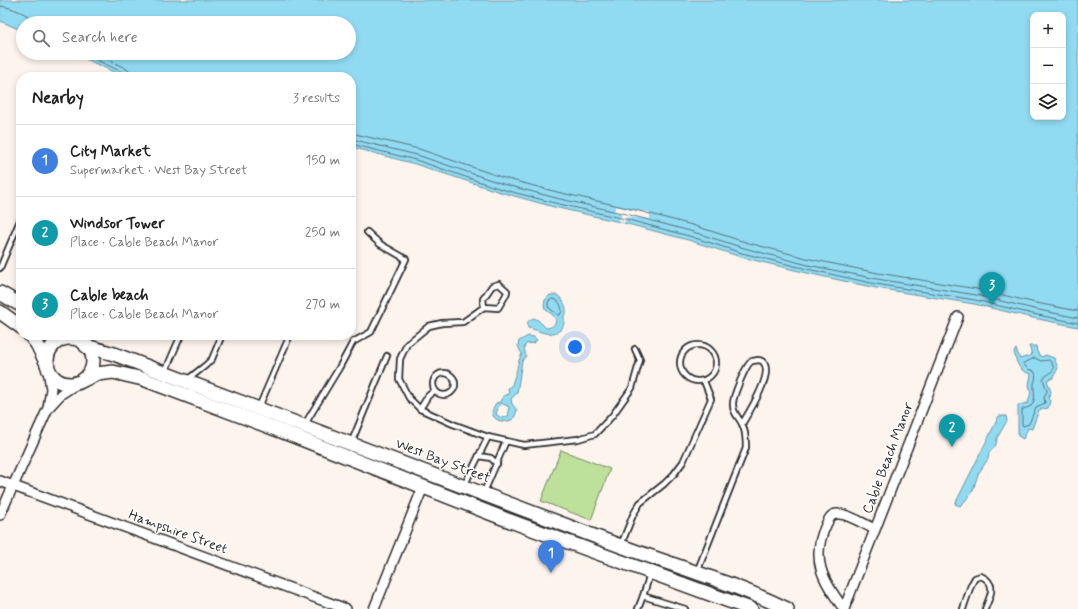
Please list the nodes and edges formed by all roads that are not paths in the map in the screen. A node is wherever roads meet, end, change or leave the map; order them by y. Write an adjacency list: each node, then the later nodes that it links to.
1 (16, 230): 3 (lane)
2 (367, 232): 29 (lane)
3 (0, 268)
4 (0, 293): 5 (main road)
5 (16, 302)
6 (484, 307): 6 (lane); 27 (lane)
7 (0, 312): 9 (main road)
8 (958, 317): 41 (street, Cable Beach Manor)
9 (16, 323)
10 (34, 340): 19 (main road)
11 (62, 340): 19 (main road)
12 (78, 340): 16 (main road)
13 (179, 340): 20 (lane)
14 (220, 340): 21 (lane)
15 (288, 340): 26 (lane)
16 (86, 346): 20 (main road, West Bay Street); 23 (main road)
17 (635, 349): 31 (lane)
18 (387, 356): 32 (lane)
19 (48, 366): 23 (main road); 25 (street)
20 (164, 373): 21 (main road, West Bay Street)
21 (186, 381): 26 (main road, West Bay Street)
22 (704, 381): 22 (lane); 42 (lane)
23 (81, 382): 25 (street); 38 (main road)
24 (435, 390): 24 (lane); 27 (lane)
25 (48, 408): 36 (street)
26 (258, 408): 29 (main road, West Bay Street)
27 (420, 409): 30 (lane)
28 (742, 424): 28 (lane); 44 (lane)
29 (304, 426): 32 (main road, West Bay Street)
30 (488, 437): 31 (lane); 33 (lane)
31 (506, 441): 34 (lane)
32 (351, 443): 37 (main road, West Bay Street)
33 (479, 456): 34 (lane); 37 (lane)
34 (497, 464): 39 (lane)
35 (0, 481): 36 (street, Hampshire Street)
36 (13, 486): 40 (street); 47 (street, Hampshire Street)
37 (464, 486): 39 (main road, West Bay Street)
38 (423, 487): 43 (main road); 48 (street)
39 (483, 493): 42 (main road, West Bay Street)
40 (0, 515)
41 (875, 529): 52 (street, Cable Beach Manor); 52 (street)
42 (621, 546): 44 (main road, West Bay Street)
43 (651, 572): 45 (lane); 46 (main road)
44 (697, 573): 51 (main road, West Bay Street)
45 (644, 596): 49 (lane); 50 (lane)
46 (746, 608)
47 (346, 609)
48 (374, 609)
49 (638, 609)
50 (685, 609)
51 (786, 609)
52 (844, 609)
53 (963, 609): 54 (lane)
54 (985, 609)

